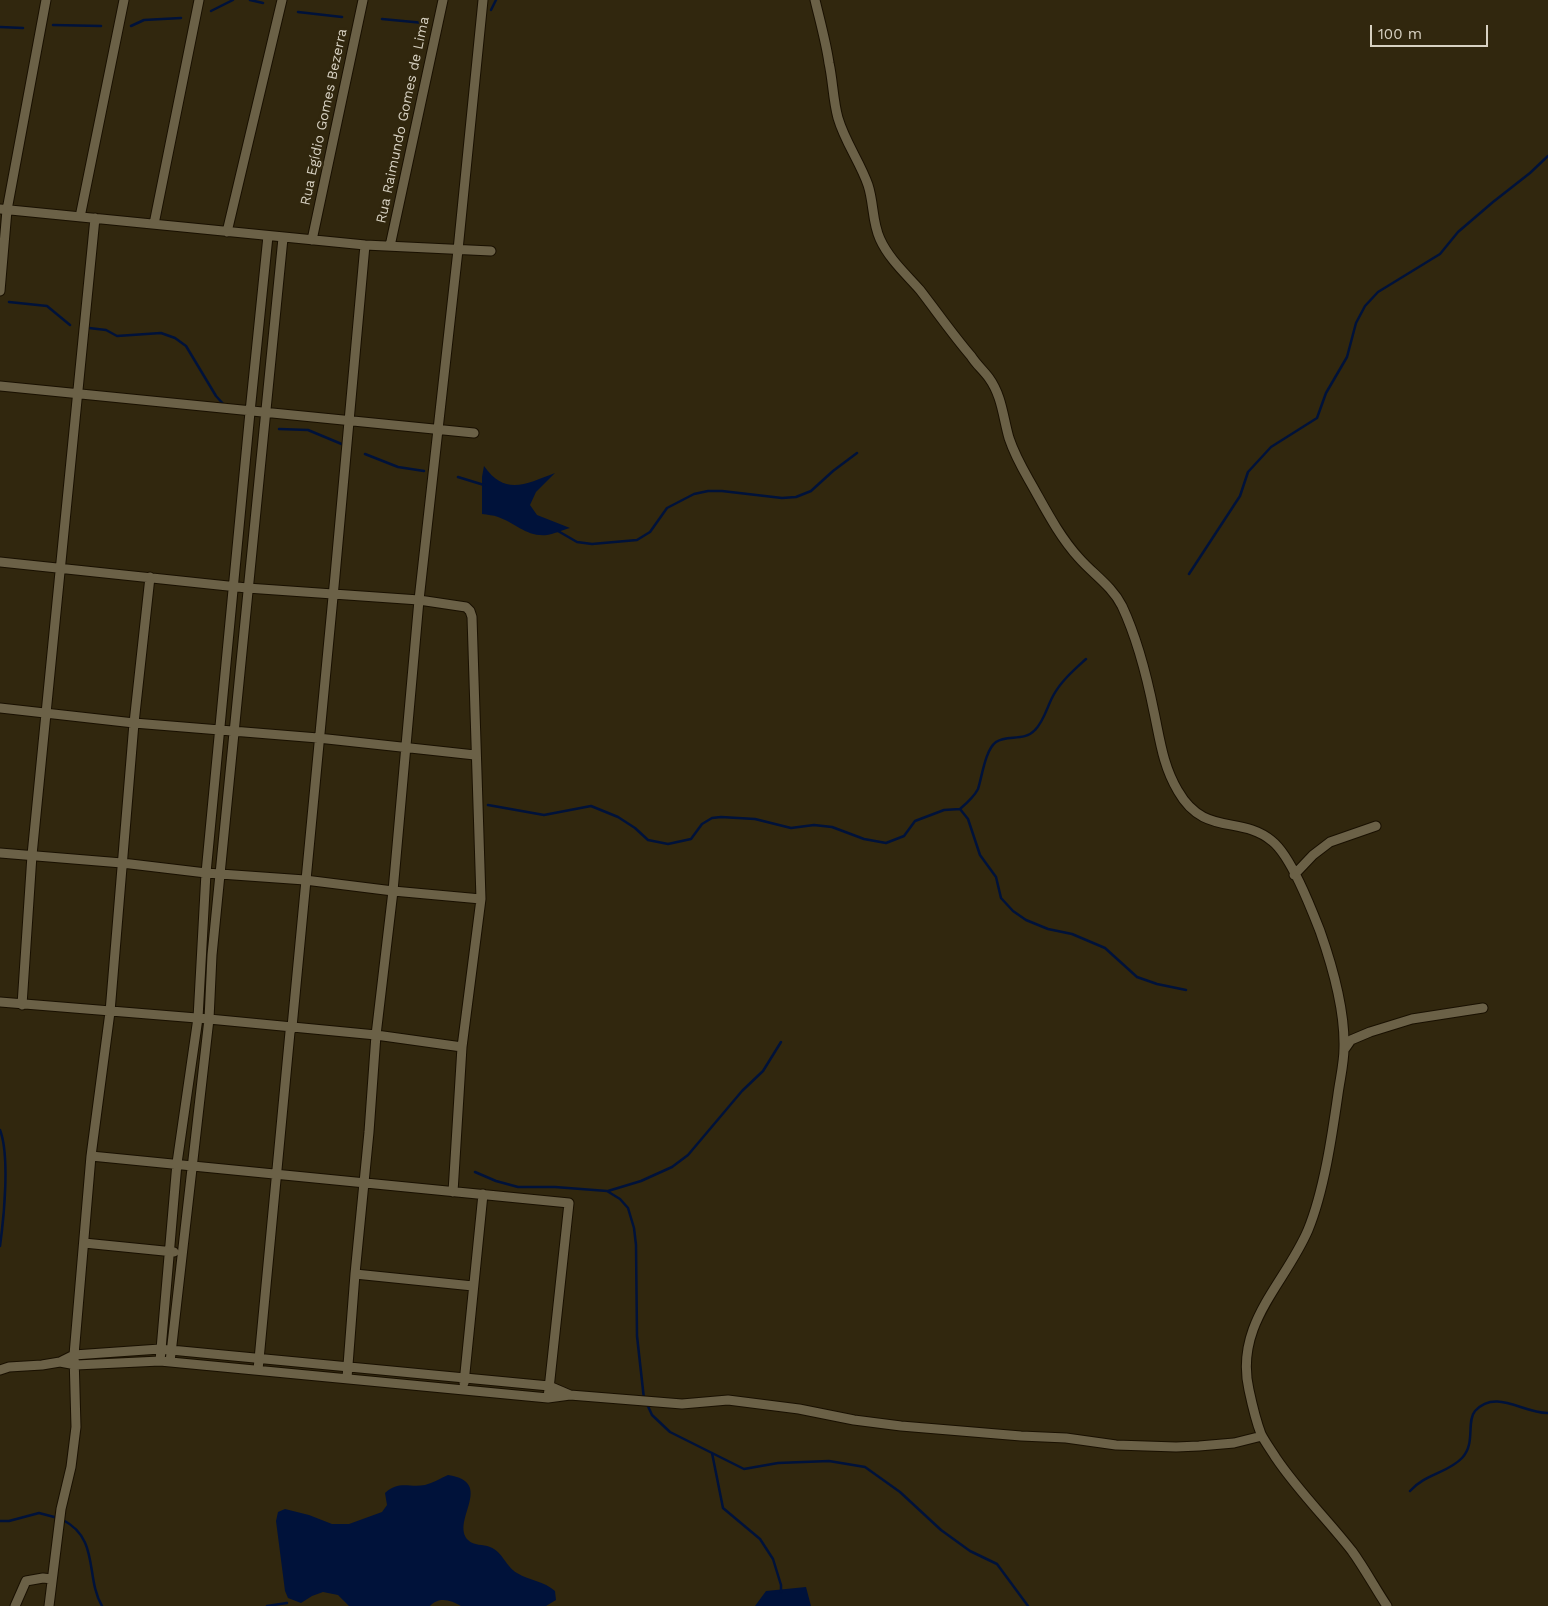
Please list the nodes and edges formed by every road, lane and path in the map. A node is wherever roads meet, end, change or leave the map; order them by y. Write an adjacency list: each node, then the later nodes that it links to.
1 (46, 0): 9 (street)
2 (124, 0): 10 (street)
3 (199, 0): 12 (street)
4 (282, 0): 13 (street)
5 (363, 0): 16 (street, Rua Egídio Gomes Bezerra)
6 (444, 0): 18 (street, Rua Raimundo Gomes de Lima)
7 (483, 0): 19 (street)
8 (815, 0): 50 (street)
9 (4, 209): 10 (street); 21 (street)
10 (80, 216): 11 (street)
11 (96, 218): 12 (street); 23 (street)
12 (154, 224): 13 (street)
13 (228, 232): 14 (street)
14 (268, 236): 15 (street); 24 (street)
15 (283, 238): 16 (street); 25 (street)
16 (312, 240): 17 (street)
17 (365, 245): 18 (street); 26 (street)
18 (390, 246): 19 (street)
19 (458, 250): 20 (street); 27 (street)
20 (491, 251)
21 (0, 291)
22 (0, 386): 23 (street)
23 (78, 395): 24 (street); 30 (street)
24 (250, 412): 25 (street); 32 (street)
25 (264, 413): 26 (street); 33 (street)
26 (350, 422): 27 (street); 34 (street)
27 (437, 431): 28 (street); 35 (street)
28 (474, 433)
29 (0, 562): 30 (street)
30 (62, 568): 31 (street); 37 (street)
31 (150, 577): 32 (street); 38 (street)
32 (234, 586): 33 (street); 39 (street)
33 (248, 588): 34 (street); 40 (street)
34 (333, 594): 35 (street); 41 (street)
35 (419, 600): 42 (street); 43 (street)
36 (0, 708): 37 (street)
37 (47, 712): 38 (street); 46 (street)
38 (134, 723): 39 (street); 47 (street)
39 (220, 731): 40 (street); 48 (street)
40 (234, 731): 41 (street); 49 (street)
41 (318, 738): 42 (street); 51 (street)
42 (407, 748): 43 (street); 52 (street)
43 (475, 755): 53 (street)
44 (1376, 826): 50 (street)
45 (0, 852): 46 (street)
46 (32, 855): 47 (street); 55 (street)
47 (122, 863): 48 (street); 57 (street)
48 (206, 873): 49 (street); 58 (street)
49 (220, 874): 51 (street); 59 (street)
50 (1294, 875): 63 (street)
51 (306, 880): 52 (street); 60 (street)
52 (393, 891): 53 (street); 61 (street)
53 (480, 899): 62 (street)
54 (0, 1002): 55 (street)
55 (22, 1005): 57 (street)
56 (1483, 1008): 63 (street)
57 (110, 1012): 58 (street); 64 (street)
58 (198, 1018): 59 (street); 65 (street)
59 (209, 1019): 60 (street); 66 (street)
60 (292, 1027): 61 (street); 67 (street)
61 (376, 1035): 62 (street); 68 (street)
62 (462, 1047): 69 (street)
63 (1344, 1050): 93 (street)
64 (91, 1156): 65 (street); 71 (street)
65 (177, 1164): 66 (street); 72 (street)
66 (192, 1165): 67 (street); 73 (street)
67 (277, 1174): 68 (street); 79 (street)
68 (364, 1184): 69 (street); 74 (street)
69 (453, 1192): 70 (street)
70 (483, 1194): 75 (street); 89 (street)
71 (84, 1243): 72 (street); 78 (street)
72 (169, 1252): 73 (street); 76 (street)
73 (182, 1253): 77 (street)
74 (355, 1274): 75 (street); 84 (street)
75 (473, 1286): 88 (street)
76 (160, 1349): 77 (street); 78 (street); 80 (street)
77 (171, 1350): 79 (street); 82 (street)
78 (74, 1355): 81 (street); 83 (street)
79 (259, 1358): 84 (street); 86 (street)
80 (160, 1361): 82 (street); 83 (street)
81 (60, 1362): 83 (street); 85 (street)
82 (170, 1362): 86 (street)
83 (76, 1365): 94 (street)
84 (347, 1368): 87 (street); 88 (street)
85 (0, 1370)
86 (258, 1370): 87 (street)
87 (347, 1378): 90 (street)
88 (465, 1379): 89 (street); 90 (street)
89 (549, 1386): 91 (street); 92 (street)
90 (463, 1390): 92 (street)
91 (570, 1395): 92 (street); 93 (street)
92 (548, 1398)
93 (1262, 1436): 97 (street)
94 (52, 1579): 95 (street); 96 (street)
95 (15, 1606)
96 (49, 1606)
97 (1386, 1606)

